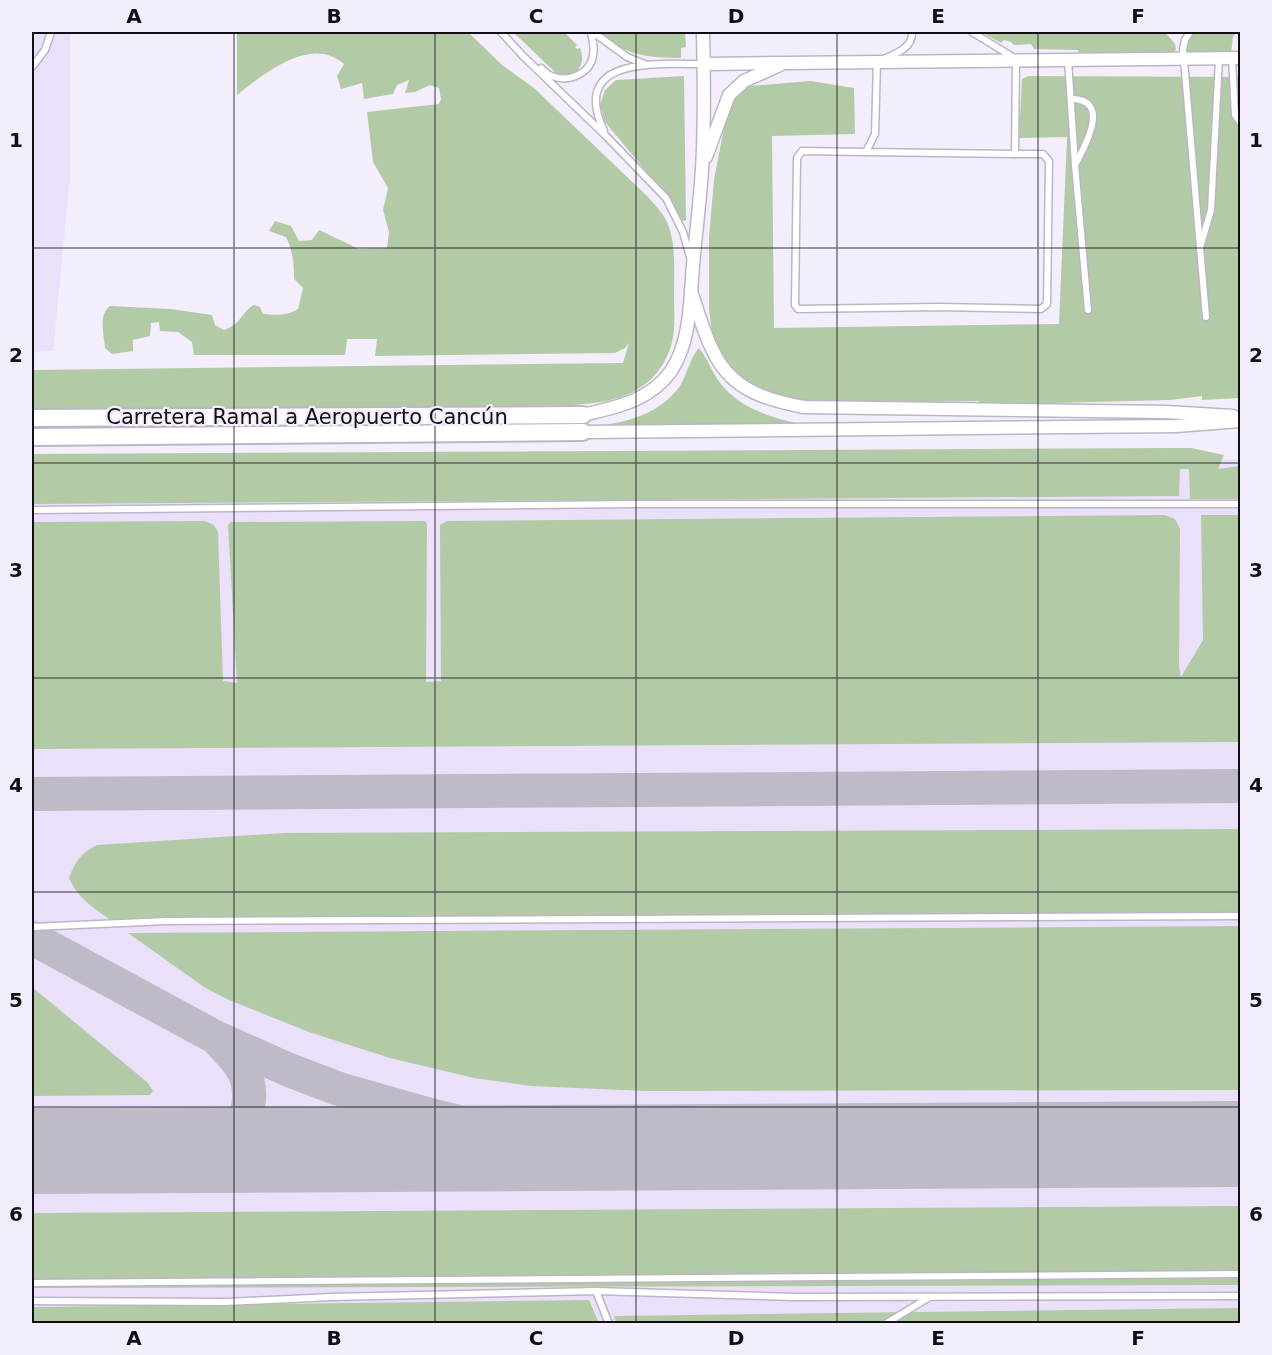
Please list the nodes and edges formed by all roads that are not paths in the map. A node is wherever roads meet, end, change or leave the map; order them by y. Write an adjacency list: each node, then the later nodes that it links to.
1 (51, 32): 20 (lane)
2 (592, 32): 10 (lane); 18 (lane)
3 (703, 32): 19 (street)
4 (912, 32): 17 (lane)
5 (972, 32): 14 (lane)
6 (1182, 32): 9 (lane)
7 (1190, 32): 9 (lane)
8 (501, 33): 10 (lane)
9 (1185, 40): 11 (lane)
10 (523, 56): 23 (lane)
11 (1184, 58): 12 (street); 15 (street); 28 (lane)
12 (1219, 58): 13 (street); 28 (lane)
13 (1236, 58): 22 (lane)
14 (1016, 59): 15 (street); 17 (street); 25 (lane)
15 (1068, 59): 21 (lane)
16 (787, 62): 17 (street); 19 (street); 27 (street)
17 (877, 62): 24 (lane)
18 (646, 64): 19 (lane); 23 (lane)
19 (704, 64): 27 (street)
20 (32, 68)
21 (1071, 99): 26 (lane); 26 (lane)
22 (1240, 122)
23 (605, 135): 29 (lane)
24 (866, 152): 25 (lane); 25 (lane)
25 (1015, 154)
26 (1075, 165): 31 (lane)
27 (702, 168): 29 (street)
28 (1199, 254): 32 (lane)
29 (693, 266): 30 (street)
30 (691, 291): 33 (street); 34 (street)
31 (1088, 310)
32 (1206, 317)
33 (583, 415): 35 (main road, Carretera Ramal a Aeropuerto Cancún)
34 (1240, 416)
35 (32, 418)
36 (1240, 421): 37 (street)
37 (583, 432): 38 (main road, Carretera Ramal a Aeropuerto Cancún)
38 (32, 436)
39 (1240, 504): 40 (lane)
40 (32, 510)
41 (1240, 916): 42 (lane)
42 (32, 927)
43 (1240, 1274): 44 (lane)
44 (32, 1282)
45 (596, 1291): 46 (lane); 48 (lane); 49 (lane)
46 (931, 1296): 47 (lane); 50 (lane)
47 (1240, 1296)
48 (32, 1301)
49 (609, 1323)
50 (885, 1323)

